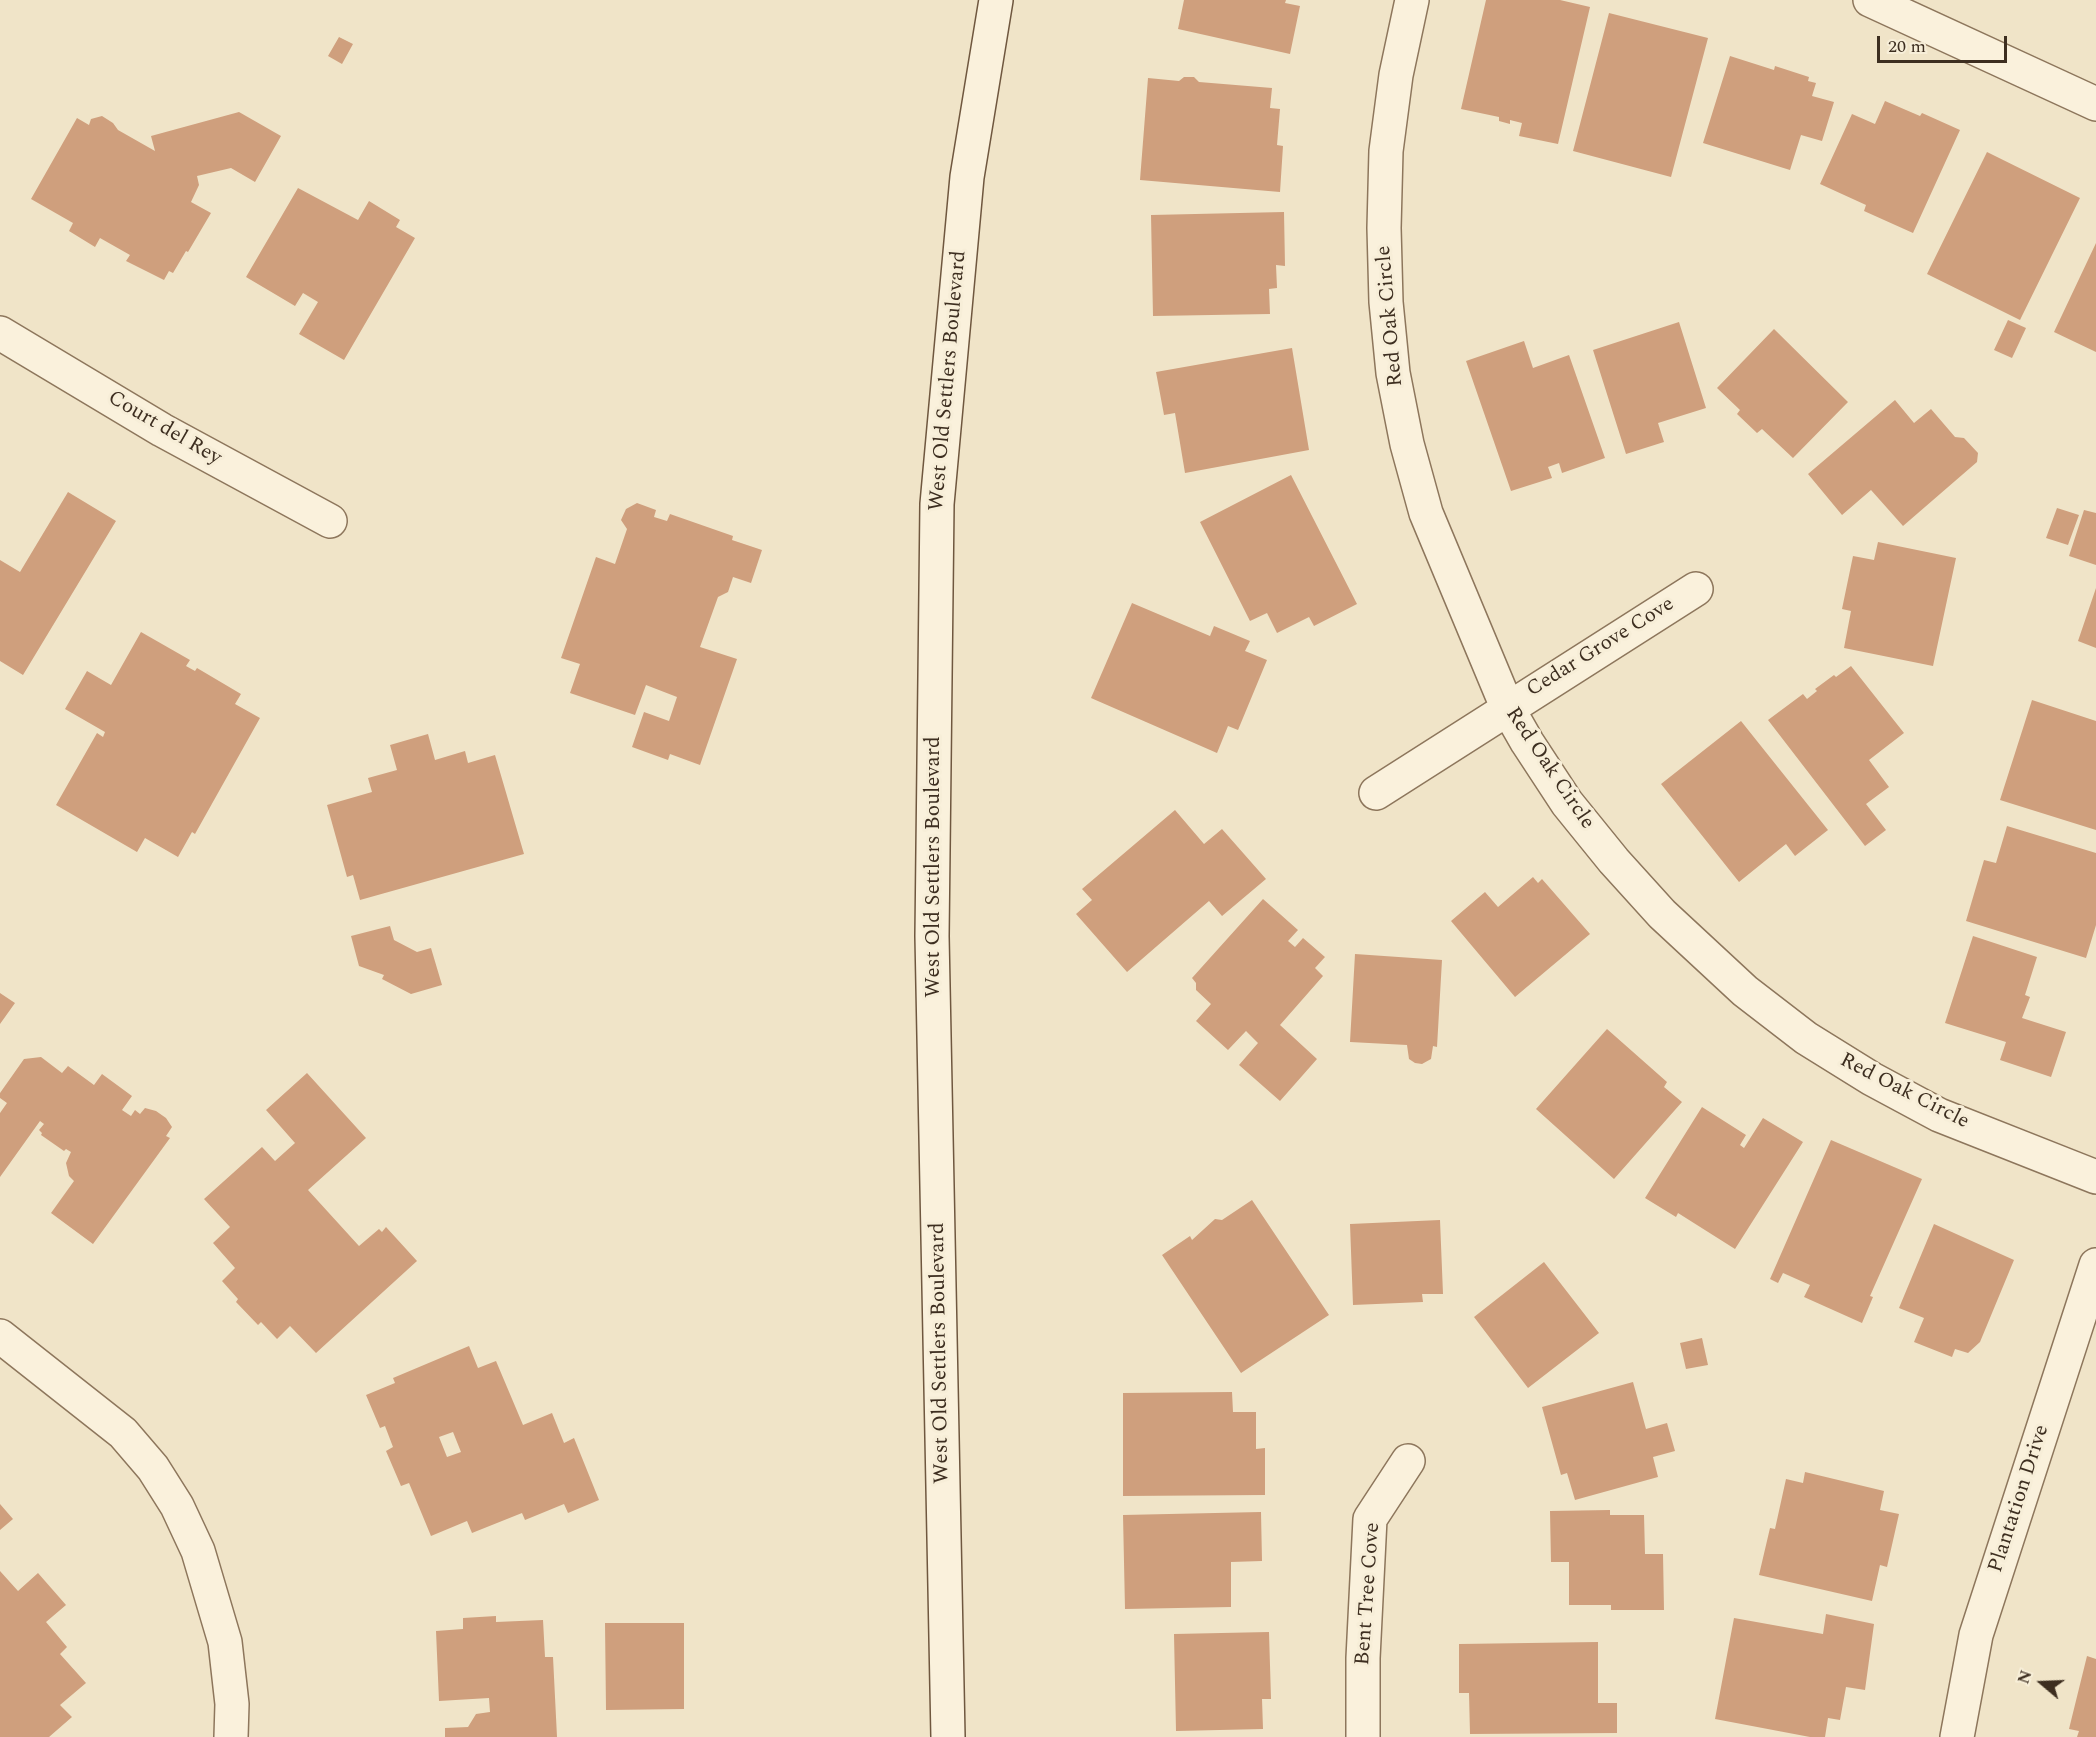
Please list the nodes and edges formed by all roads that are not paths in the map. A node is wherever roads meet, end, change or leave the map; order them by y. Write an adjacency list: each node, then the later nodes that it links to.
1 (996, 0): 15 (street, West Old Settlers Boulevard)
2 (1412, 0): 8 (street, Red Oak Circle)
3 (1870, 0): 4 (street)
4 (2096, 104)
5 (0, 333): 6 (street, Court del Rey)
6 (330, 521)
7 (1696, 589): 8 (street, Cedar Grove Cove)
8 (1507, 707): 9 (street, Cedar Grove Cove); 10 (street, Red Oak Circle)
9 (1376, 793)
10 (2096, 1177)
11 (2096, 1264): 17 (street, Plantation Drive)
12 (0, 1336): 14 (street)
13 (1408, 1461): 16 (street, Bent Tree Cove)
14 (231, 1737)
15 (948, 1737)
16 (1363, 1737)
17 (1956, 1737)

